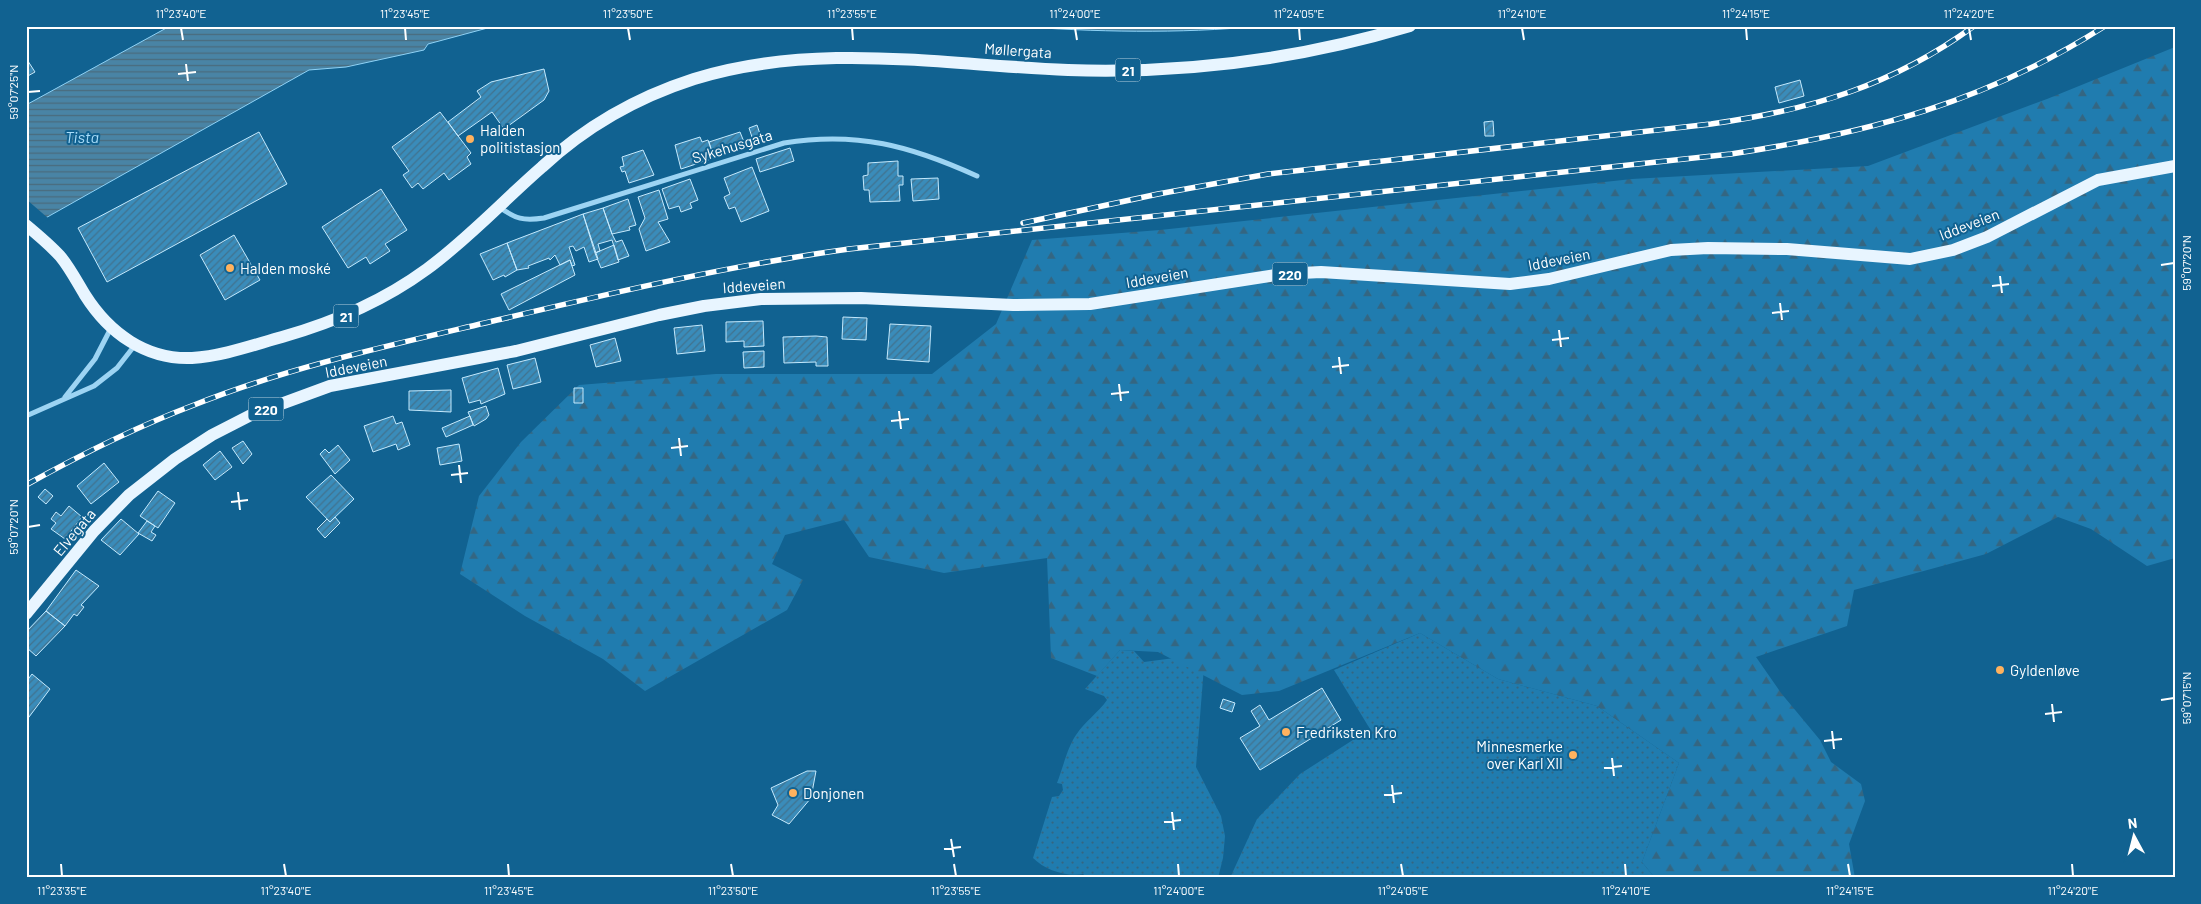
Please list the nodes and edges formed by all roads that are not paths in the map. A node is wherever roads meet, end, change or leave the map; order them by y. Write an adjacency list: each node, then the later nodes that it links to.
1 (1410, 26): 4 (main road, Møllergata / 21)
2 (2175, 166): 10 (main road, Iddeveien / 220)
3 (977, 176): 4 (street, Sykehusgata)
4 (499, 206): 7 (main road, 21)
5 (26, 225): 6 (main road, 21)
6 (111, 328): 7 (main road, 21); 8 (street)
7 (135, 346): 8 (street)
8 (65, 397): 9 (street)
9 (26, 416)
10 (152, 475): 11 (main road, Elvegata / 220)
11 (26, 614)

